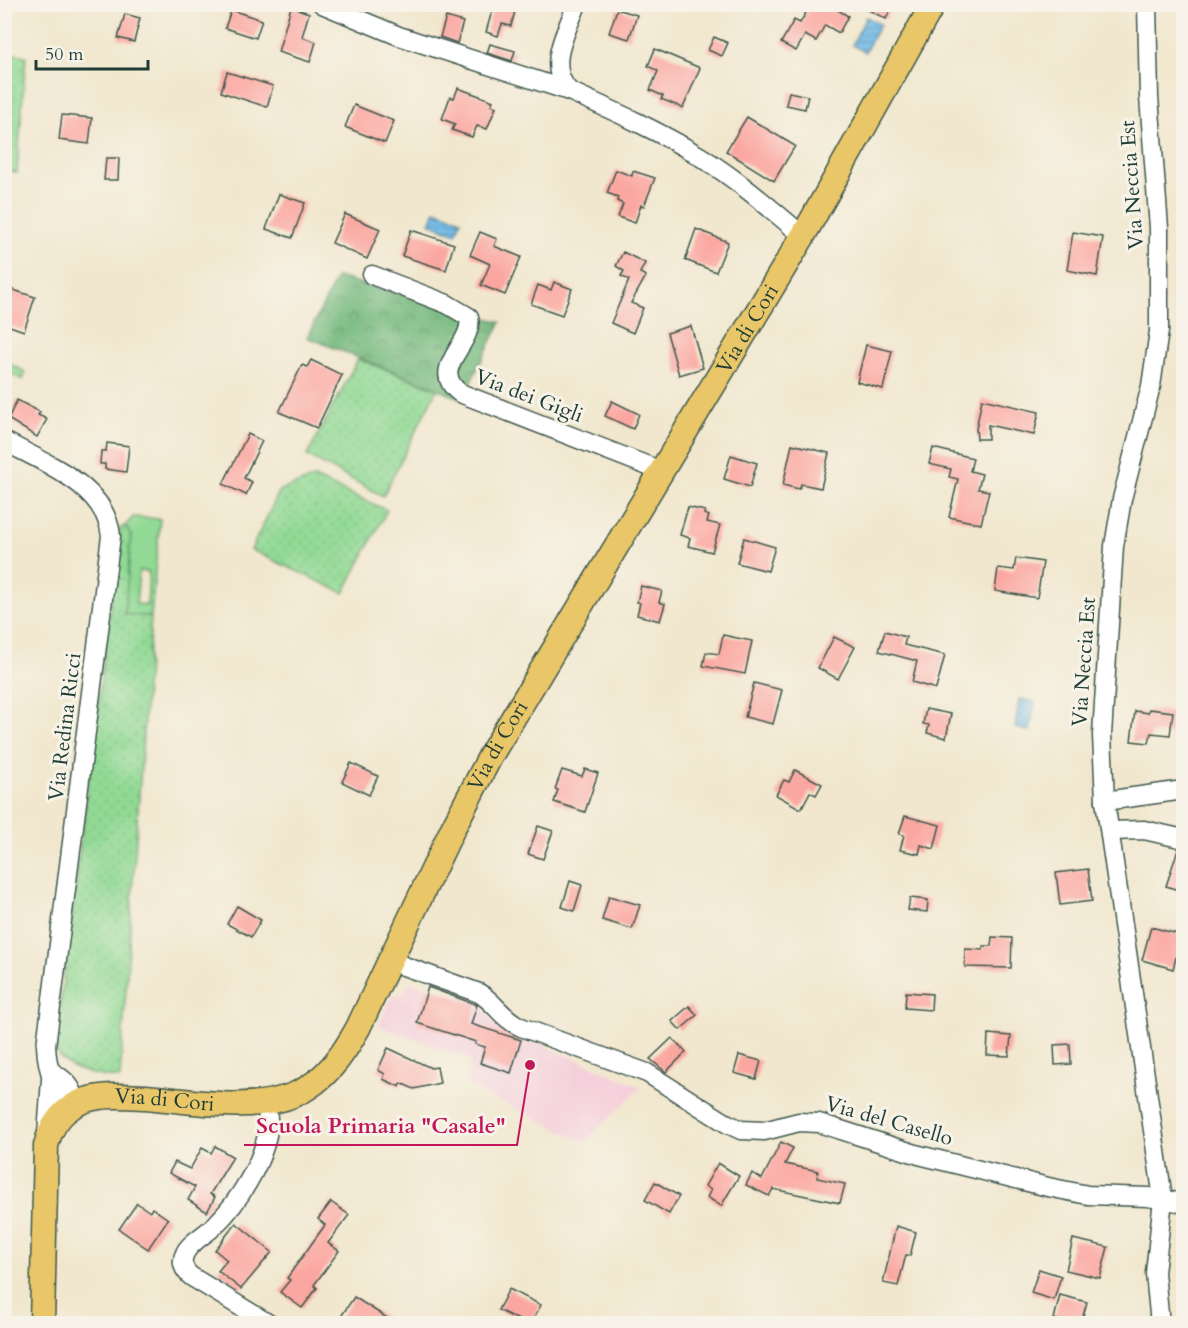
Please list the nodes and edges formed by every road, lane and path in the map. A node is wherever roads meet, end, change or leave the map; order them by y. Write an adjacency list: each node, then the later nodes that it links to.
1 (322, 4): 5 (street)
2 (577, 4): 5 (street)
3 (933, 4): 6 (main road, Via di Cori)
4 (1148, 4): 11 (street, Via Neccia Est)
5 (570, 91): 6 (street)
6 (803, 236): 9 (main road, Via di Cori)
7 (372, 274): 9 (street, Via dei Gigli)
8 (4, 441): 15 (street, Via Redina Ricci)
9 (661, 471): 14 (main road, Via di Cori)
10 (1184, 790): 11 (street)
11 (1105, 801): 12 (street, Via Neccia Est)
12 (1110, 831): 13 (street); 20 (street, Via Neccia Est)
13 (1184, 839)
14 (390, 961): 17 (main road, Via di Cori); 20 (street, Via del Casello)
15 (58, 1075): 16 (street); 18 (street); 19 (street)
16 (105, 1096): 17 (main road, Via di Cori); 18 (main road, Via di Cori)
17 (266, 1102): 23 (street)
18 (75, 1105): 19 (main road, Via di Cori)
19 (46, 1146): 22 (main road, Via di Cori)
20 (1163, 1199): 21 (street, Via del Casello); 24 (street, Via Neccia Est)
21 (1184, 1203)
22 (42, 1323)
23 (269, 1323)
24 (1160, 1323)

